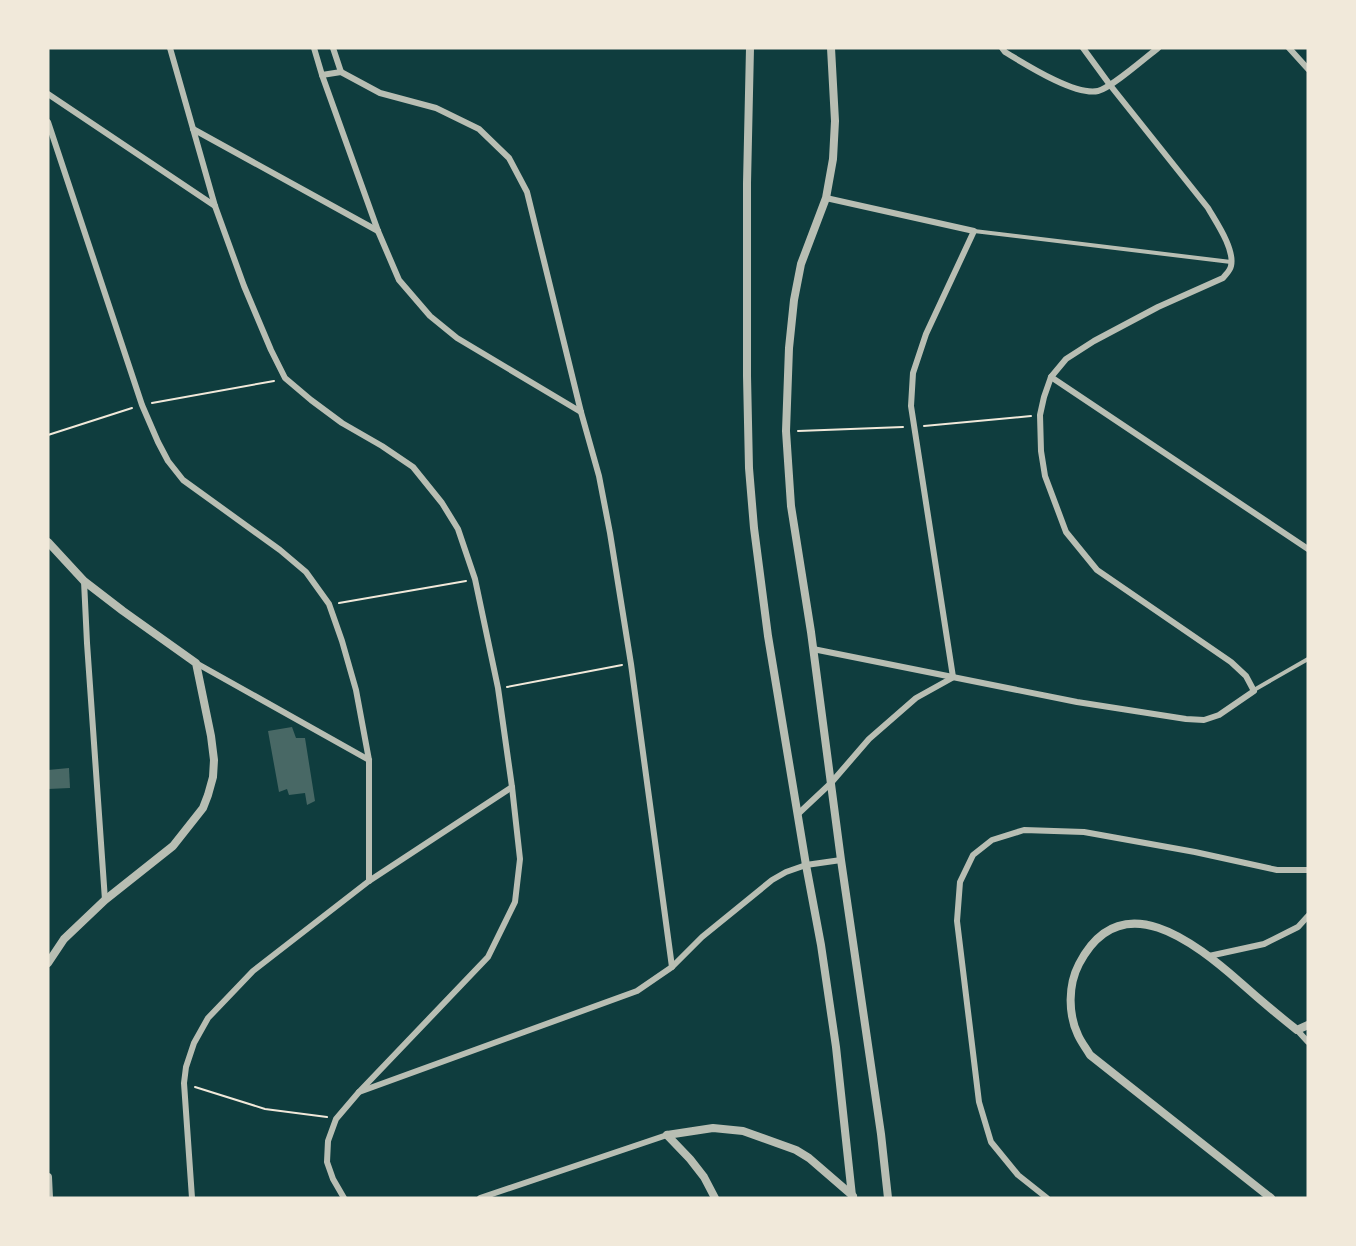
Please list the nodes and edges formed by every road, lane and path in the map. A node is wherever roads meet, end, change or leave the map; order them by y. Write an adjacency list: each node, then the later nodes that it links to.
1 (170, 48): 16 (street)
2 (314, 48): 12 (street)
3 (333, 48): 11 (street)
4 (750, 48): 42 (street)
5 (831, 48): 17 (street)
6 (1002, 48): 13 (street)
7 (1083, 48): 13 (street)
8 (1158, 48): 13 (street)
9 (1288, 48): 10 (street)
10 (1308, 69)
11 (341, 72): 12 (street); 25 (street)
12 (322, 75): 19 (street)
13 (1110, 85): 21 (street)
14 (48, 94): 18 (street)
15 (48, 122): 24 (street)
16 (193, 129): 18 (street); 19 (street)
17 (826, 198): 20 (street); 32 (street)
18 (215, 206): 23 (street)
19 (378, 231): 25 (street)
20 (974, 231): 21 (lane); 36 (street)
21 (1232, 262): 22 (street)
22 (1051, 377): 28 (street); 38 (street)
23 (285, 378): 24 (path); 29 (street)
24 (142, 405): 26 (path); 31 (street)
25 (581, 412): 35 (street)
26 (48, 435)
27 (48, 542): 30 (street)
28 (1308, 549)
29 (475, 579): 31 (path); 37 (street)
30 (84, 581): 34 (street); 47 (street)
31 (329, 604): 39 (street)
32 (813, 649): 36 (street); 40 (street)
33 (1308, 659): 38 (lane)
34 (196, 663): 39 (street); 47 (street)
35 (631, 664): 37 (path); 51 (street)
36 (953, 677): 38 (street); 40 (street)
37 (498, 688): 41 (street)
38 (1254, 691)
39 (369, 760): 46 (street)
40 (831, 783): 42 (street); 43 (street)
41 (512, 787): 46 (street); 56 (street)
42 (798, 814): 44 (street)
43 (841, 860): 44 (street); 68 (street)
44 (806, 864): 51 (street); 59 (street)
45 (1308, 870): 69 (street)
46 (369, 881): 55 (street)
47 (105, 900): 50 (street)
48 (1308, 916): 49 (street)
49 (1209, 956): 53 (street); 70 (street)
50 (48, 963)
51 (672, 967): 56 (street)
52 (1308, 1025): 53 (street)
53 (1297, 1030): 54 (street)
54 (1308, 1042)
55 (184, 1083): 57 (path); 64 (street)
56 (359, 1092): 57 (street)
57 (336, 1119): 65 (street)
58 (667, 1135): 61 (street); 66 (street); 67 (street)
59 (849, 1167): 61 (street); 62 (street)
60 (48, 1177): 63 (street)
61 (832, 1179): 62 (street)
62 (853, 1197)
63 (49, 1198)
64 (192, 1198)
65 (344, 1198)
66 (480, 1198)
67 (715, 1198)
68 (888, 1198)
69 (1047, 1198)
70 (1271, 1198)

